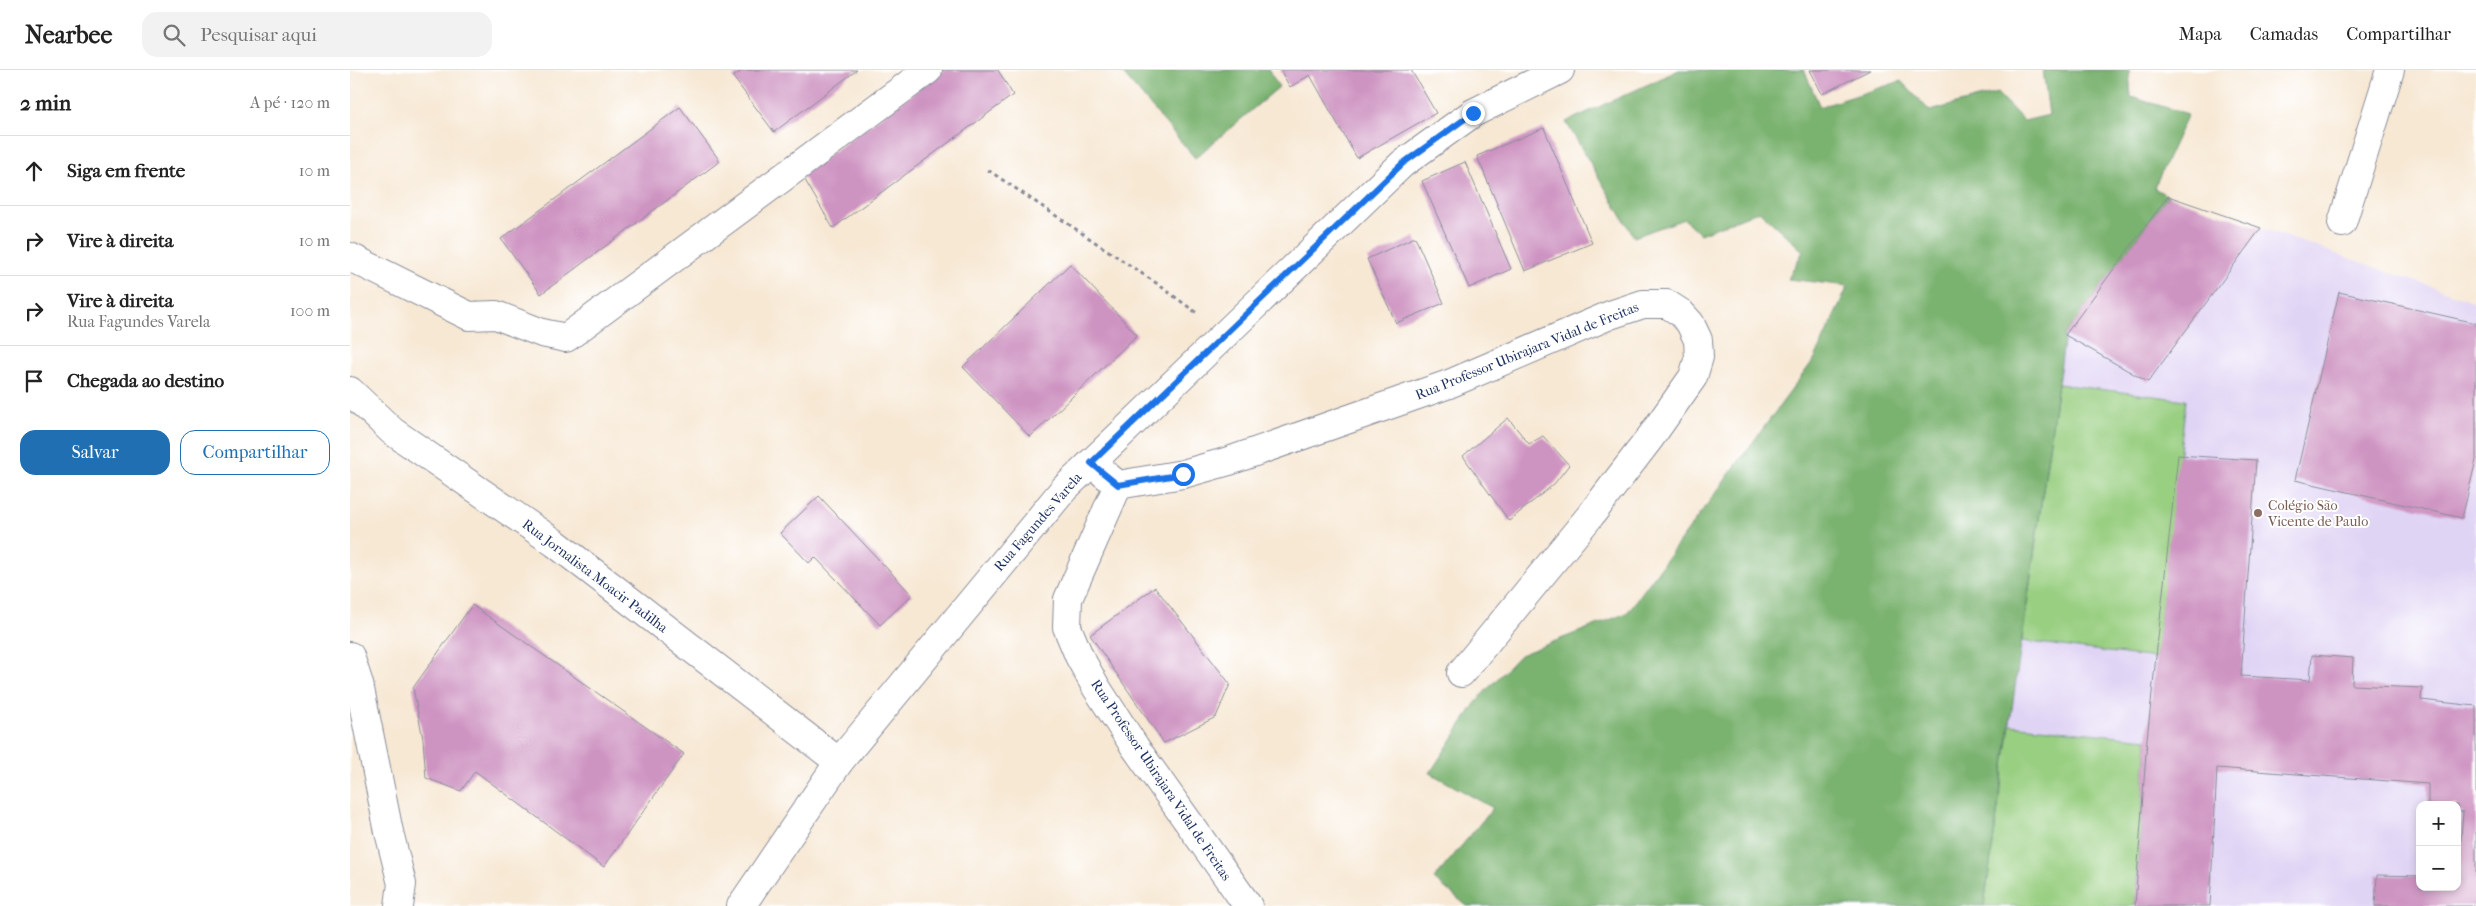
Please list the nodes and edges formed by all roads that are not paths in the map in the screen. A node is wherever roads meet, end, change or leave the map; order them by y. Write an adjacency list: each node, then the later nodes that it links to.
1 (928, 70): 5 (street)
2 (1560, 70): 7 (street, Rua Fagundes Varela)
3 (2390, 70): 4 (street)
4 (2342, 223)
5 (350, 257)
6 (350, 391): 11 (street, Rua Jornalista Moacir Padilha)
7 (1091, 463): 8 (street); 11 (street, Rua Fagundes Varela)
8 (1118, 485): 10 (street, Rua Professor Ubirajara Vidal de Freitas); 14 (street, Rua Professor Ubirajara Vidal de Freitas)
9 (350, 656): 12 (street)
10 (1461, 673)
11 (839, 762): 13 (street, Rua Fagundes Varela)
12 (399, 906)
13 (741, 906)
14 (1248, 906)

